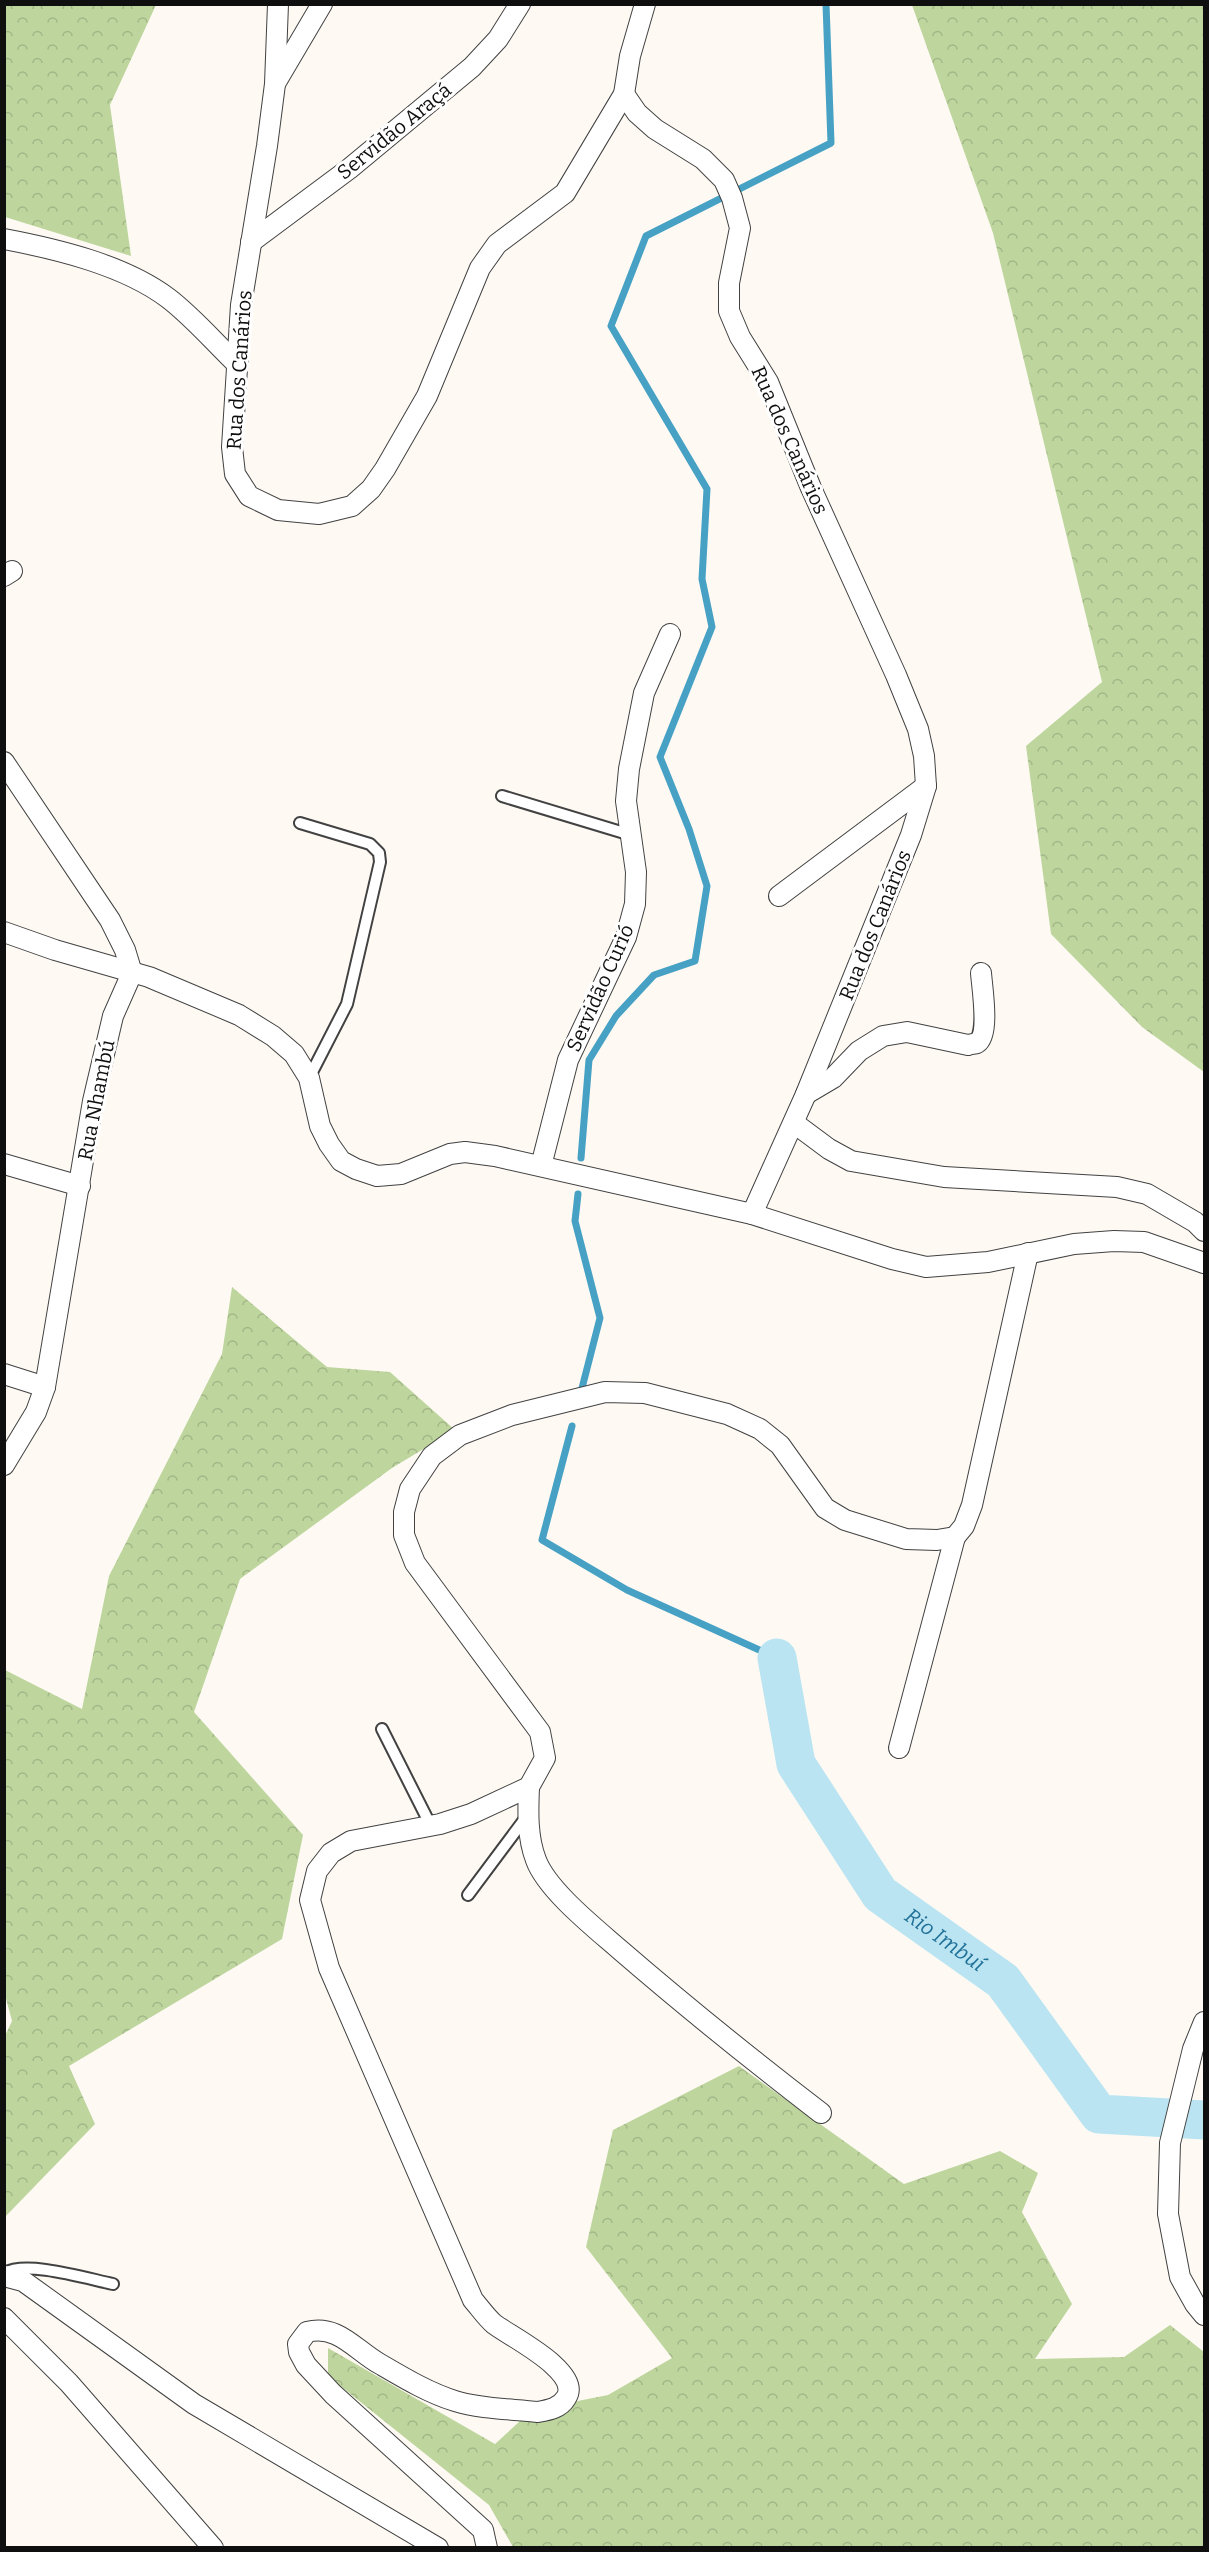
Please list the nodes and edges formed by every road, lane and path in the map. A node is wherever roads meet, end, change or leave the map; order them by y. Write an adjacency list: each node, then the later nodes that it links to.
1 (279, 4): 5 (street, Rua dos Canários)
2 (322, 4): 5 (street)
3 (520, 4): 8 (street, Servidão Araçá)
4 (645, 4): 6 (street)
5 (275, 84): 8 (street, Rua dos Canários)
6 (624, 94): 9 (street, Rua dos Canários); 12 (street, Rua dos Canários)
7 (4, 239): 9 (street)
8 (251, 242): 9 (street, Rua dos Canários)
9 (238, 365)
10 (670, 634): 15 (street, Servidão Curió)
11 (4, 762): 18 (street)
12 (926, 786): 16 (street); 21 (street, Rua dos Canários)
13 (502, 796): 15 (lane)
14 (300, 823): 20 (lane)
15 (631, 835): 24 (street, Servidão Curió)
16 (779, 896)
17 (4, 932): 18 (street)
18 (132, 973): 20 (street); 25 (street, Rua Nhambú)
19 (981, 973): 21 (street)
20 (309, 1078): 24 (street)
21 (806, 1094): 22 (street, Rua dos Canários)
22 (794, 1123): 26 (street, Rua dos Canários); 27 (street)
23 (4, 1164): 25 (street)
24 (541, 1166): 26 (street)
25 (80, 1186): 31 (street, Rua Nhambú)
26 (752, 1214): 28 (street)
27 (1204, 1231)
28 (1028, 1253): 29 (street); 33 (street)
29 (1204, 1263)
30 (4, 1374): 31 (street)
31 (45, 1387): 32 (street, Rua Nhambú)
32 (4, 1465)
33 (955, 1537): 35 (street); 36 (street)
34 (382, 1729): 38 (lane)
35 (899, 1748)
36 (529, 1787): 37 (street); 38 (street)
37 (528, 1815): 39 (lane); 41 (street)
38 (431, 1826): 46 (street)
39 (468, 1895)
40 (1204, 2022): 44 (street)
41 (821, 2113)
42 (4, 2275): 43 (lane); 48 (street)
43 (113, 2284)
44 (1204, 2315)
45 (4, 2318): 47 (street)
46 (489, 2546)
47 (213, 2547)
48 (438, 2547)

